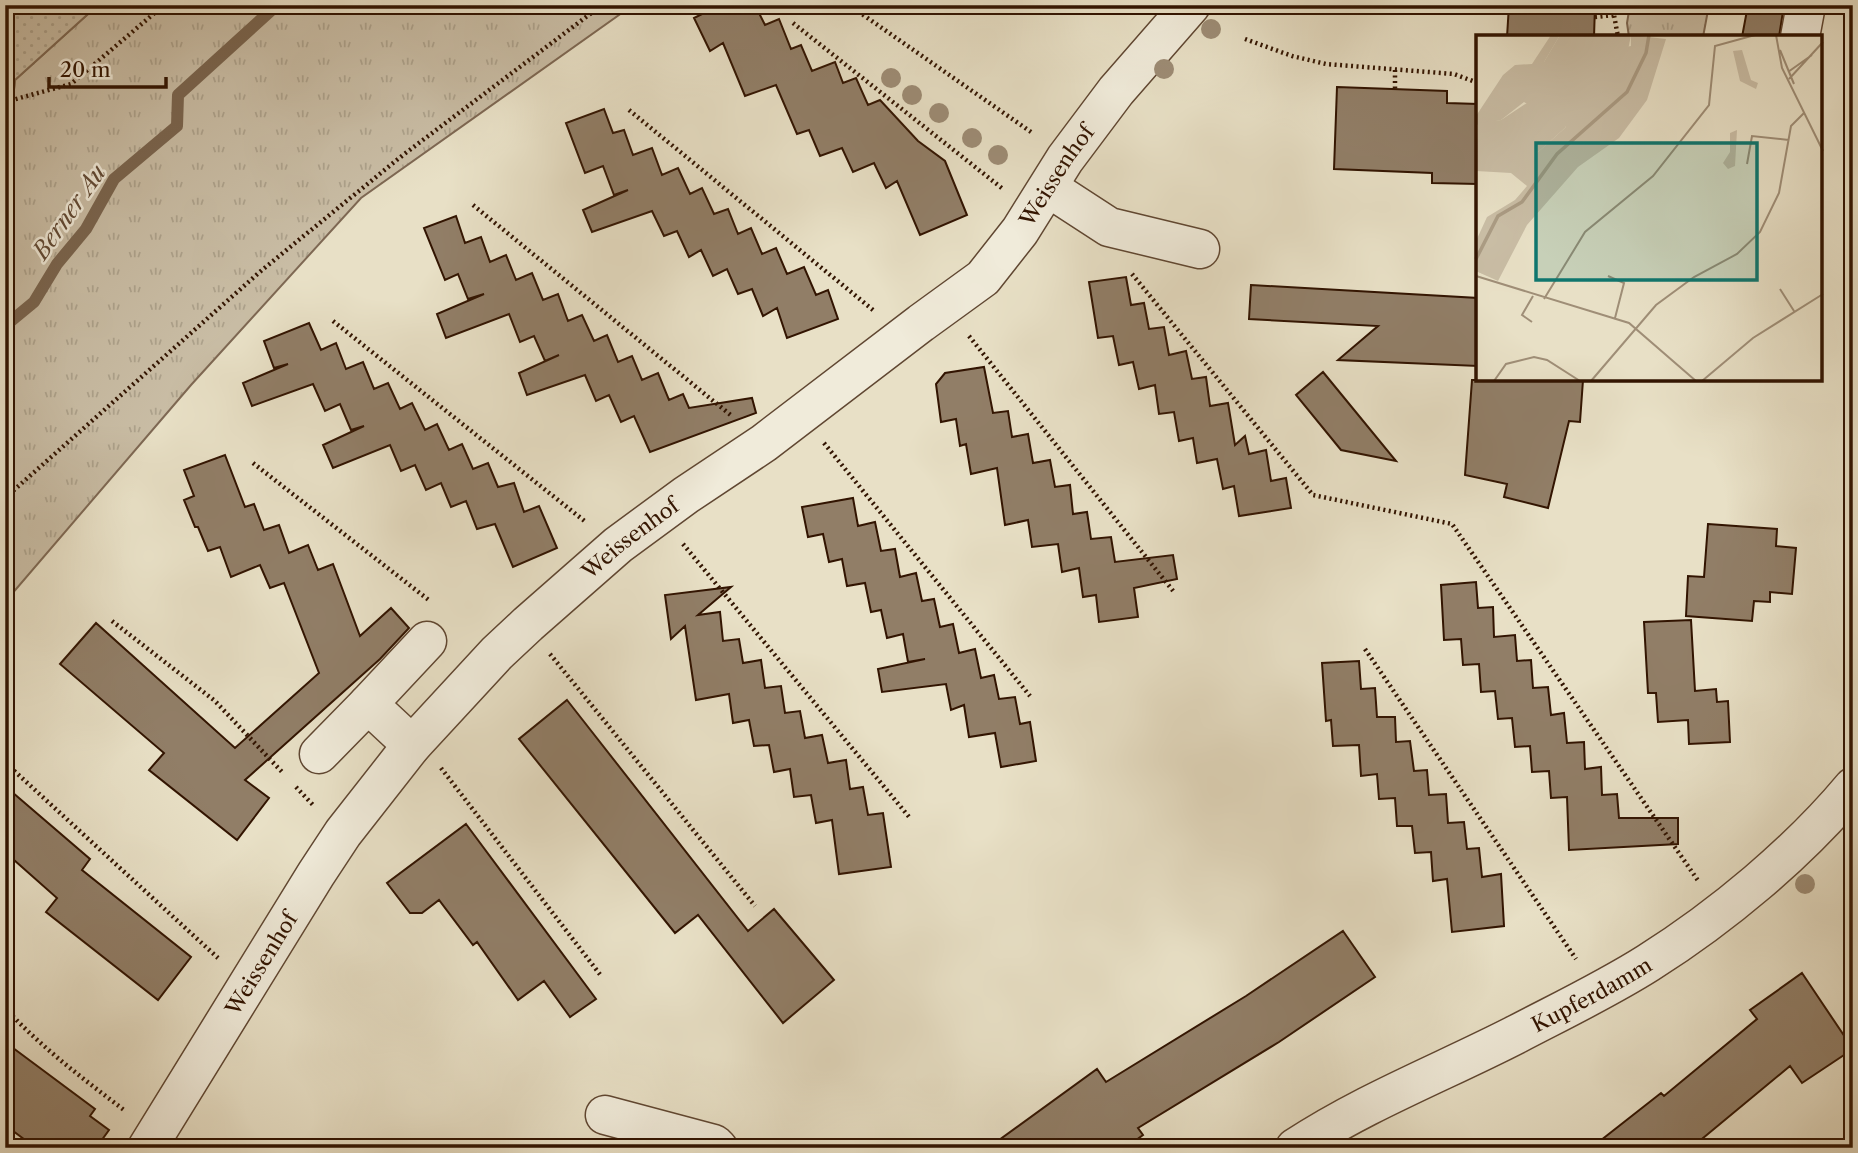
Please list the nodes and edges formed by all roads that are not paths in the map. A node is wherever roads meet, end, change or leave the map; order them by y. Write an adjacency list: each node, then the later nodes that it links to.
1 (1191, 5): 4 (street, Weissenhof)
2 (1806, 5): 3 (street)
3 (1800, 35)
4 (1049, 188): 5 (street); 9 (street, Weissenhof)
5 (1200, 249)
6 (433, 625): 7 (street)
7 (368, 704): 8 (street); 9 (street)
8 (319, 754)
9 (426, 756): 12 (street, Weissenhof)
10 (1853, 787): 14 (street, Kupferdamm)
11 (605, 1115): 13 (street)
12 (147, 1148)
13 (718, 1148)
14 (1296, 1148)

